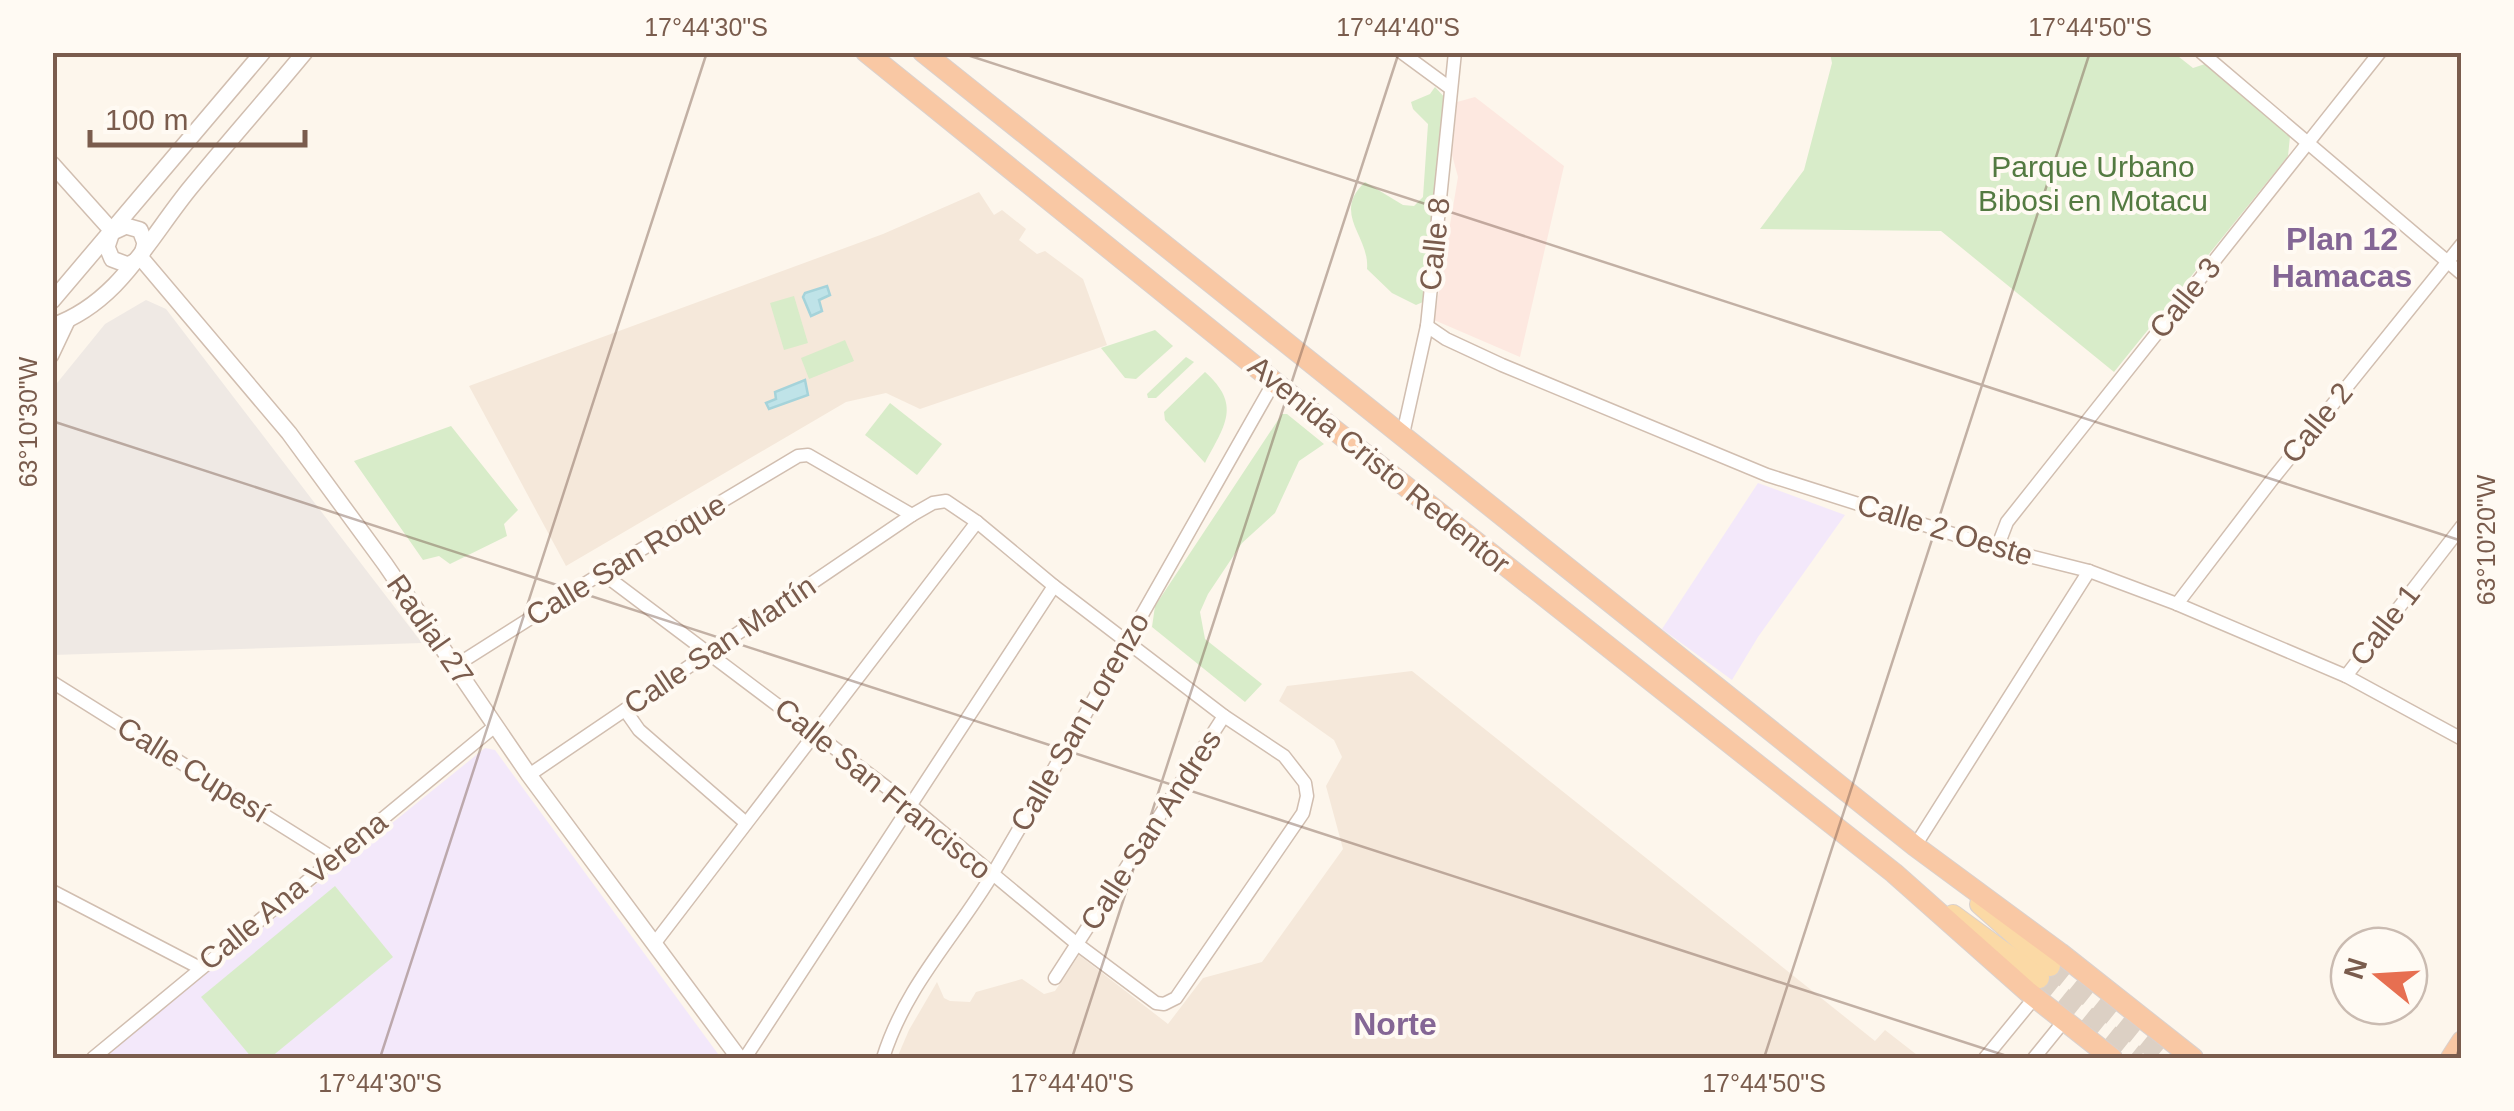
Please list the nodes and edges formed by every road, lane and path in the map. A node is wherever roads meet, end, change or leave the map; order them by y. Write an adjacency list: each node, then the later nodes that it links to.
1 (263, 52): 12 (street)
2 (304, 52): 14 (street)
3 (866, 52): 22 (highway, Avenida Cristo Redentor)
4 (923, 52): 23 (highway, Avenida Cristo Redentor)
5 (1401, 52): 9 (street)
6 (1455, 52): 9 (street, Calle 8)
7 (2201, 52): 10 (street)
8 (2380, 52): 10 (street, Calle 3)
9 (1450, 88): 20 (street, Calle 8)
10 (2309, 143): 15 (street); 27 (street, Calle 3)
11 (52, 164): 12 (street)
12 (113, 232): 14 (street, Radial 27); 14 (street); 17 (street)
13 (2462, 244): 15 (street, Calle 2)
14 (142, 258): 18 (street); 34 (street, Radial 27)
15 (2447, 262): 16 (street); 31 (street, Calle 2)
16 (2462, 274)
17 (52, 301)
18 (70, 318): 19 (street); 21 (street)
19 (52, 326)
20 (1427, 326): 23 (street, Calle 8); 27 (street, Calle 2 Oeste)
21 (52, 356)
22 (1274, 382): 32 (street, Calle San Lorenzo); 53 (highway, Avenida Cristo Redentor)
23 (1403, 434): 45 (highway, Avenida Cristo Redentor)
24 (912, 516): 25 (street); 29 (street, Calle San Roque); 33 (street, Calle San Martín)
25 (977, 522): 30 (street); 40 (street)
26 (2462, 526): 35 (street, Calle 1)
27 (1997, 548): 28 (street, Calle 2 Oeste)
28 (2088, 571): 31 (street, Calle 2 Oeste); 45 (street)
29 (602, 573): 33 (street, Calle San Francisco); 34 (street, Calle San Roque)
30 (1054, 586): 32 (street); 43 (street)
31 (2177, 604): 35 (street, Calle 2 Oeste)
32 (1127, 641): 38 (street); 47 (street, Calle San Lorenzo)
33 (708, 653): 37 (street, Calle San Martín); 40 (street, Calle San Francisco)
34 (455, 666): 39 (street, Radial 27)
35 (2346, 676): 41 (street, Calle 2 Oeste)
36 (52, 682): 46 (street, Calle Cupesí)
37 (625, 710): 42 (street, Calle San Martín); 44 (street)
38 (1224, 716): 50 (street, Calle San Andres); 50 (street, Calle San Francisco)
39 (495, 726): 42 (street, Radial 27); 46 (street, Calle Ana Verena)
40 (816, 732): 43 (street, Calle San Francisco); 44 (street)
41 (2462, 739)
42 (528, 776): 49 (street, Radial 27)
43 (910, 806): 47 (street, Calle San Francisco); 57 (street)
44 (746, 823): 49 (street)
45 (1915, 846): 53 (main road, Avenida Cristo Redentor); 62 (highway, Avenida Cristo Redentor)
46 (333, 858): 51 (street, Calle Ana Verena)
47 (992, 876): 50 (street, Calle San Francisco); 58 (street, Calle San Lorenzo)
48 (52, 891): 51 (street)
49 (654, 944): 57 (street, Radial 27)
50 (1078, 944): 52 (street, Calle San Andres)
51 (200, 968): 56 (street, Calle Ana Verena)
52 (1055, 978)
53 (2041, 980): 54 (highway, Avenida Cristo Redentor); 59 (street)
54 (2064, 1021): 60 (street); 61 (highway, Avenida Cristo Redentor)
55 (2462, 1042): 63 (highway)
56 (93, 1058)
57 (742, 1058)
58 (882, 1058)
59 (1985, 1058)
60 (2034, 1058)
61 (2112, 1058)
62 (2193, 1058)
63 (2450, 1058)

